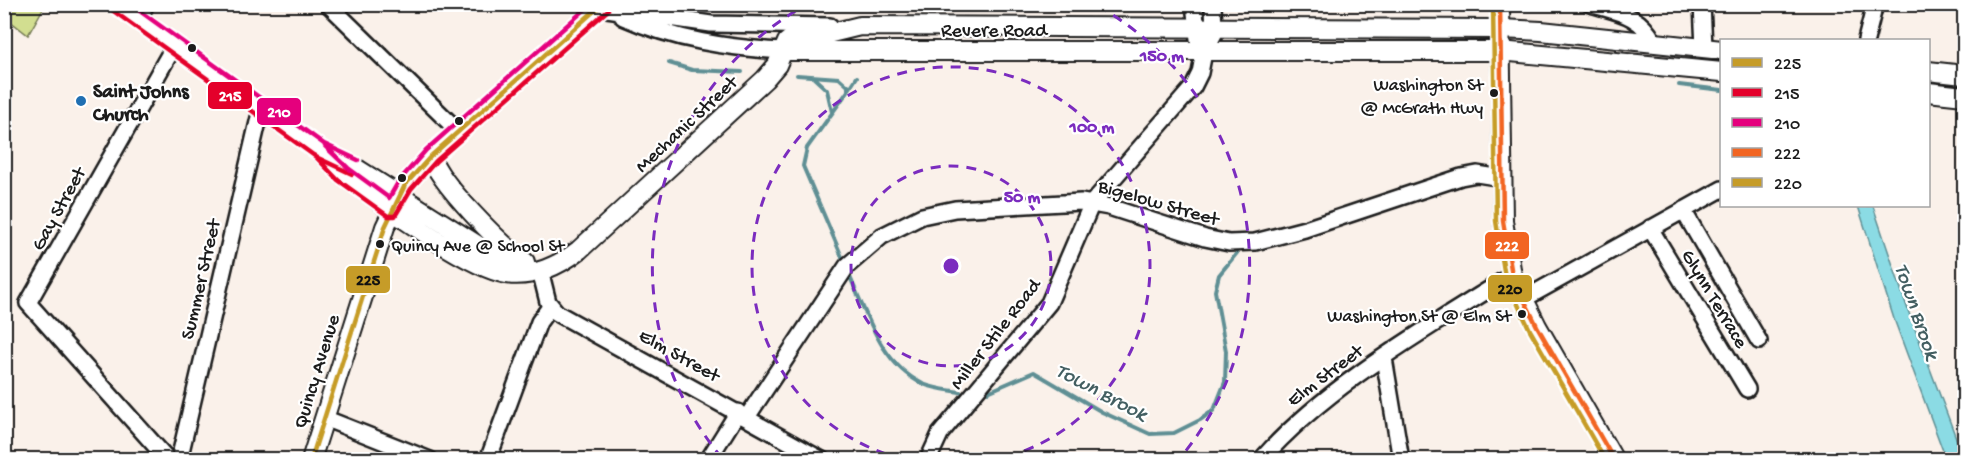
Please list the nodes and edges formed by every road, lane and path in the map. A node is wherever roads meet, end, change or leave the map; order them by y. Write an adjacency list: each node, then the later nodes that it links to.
1 (116, 4): 10 (main road)
2 (328, 4): 28 (street)
3 (1194, 4): 12 (street)
4 (1213, 4): 13 (street)
5 (1500, 4): 14 (main road)
6 (1590, 4): 16 (street)
7 (1702, 4): 18 (street)
8 (1875, 4): 15 (street)
9 (598, 6): 11 (street, Revere Road); 19 (street); 28 (main road)
10 (142, 12): 17 (main road)
11 (861, 26): 12 (main road, Revere Road); 19 (main road, Mechanic Street)
12 (1196, 27): 13 (main road, Revere Road); 21 (street)
13 (1214, 27): 14 (main road, Revere Road); 21 (street, Miller Stile Road)
14 (1500, 29): 16 (main road, Revere Road); 20 (main road)
15 (1866, 39)
16 (1654, 42): 18 (main road, Revere Road)
17 (174, 46): 27 (main road); 46 (street, Gay Street)
18 (1713, 49)
19 (783, 51): 21 (main road, Revere Road); 36 (main road, Mechanic Street)
20 (1500, 51): 21 (main road, Revere Road); 23 (main road, Revere Road); 30 (main road)
21 (1204, 52): 33 (street, Miller Stile Road)
22 (1930, 71): 24 (main road)
23 (1720, 72)
24 (1965, 75)
25 (1930, 92): 26 (main road)
26 (1965, 96)
27 (261, 109): 32 (main road); 47 (street, Summer Street)
28 (458, 131): 29 (main road)
29 (431, 156): 32 (main road); 36 (main road)
30 (1502, 178): 33 (street, Bigelow Street); 37 (main road)
31 (1720, 190): 34 (street)
32 (396, 202): 36 (main road); 44 (main road, Quincy Avenue)
33 (1092, 203): 43 (street, Bigelow Street); 52 (street, Miller Stile Road)
34 (1683, 210): 35 (street); 40 (street)
35 (1650, 228): 38 (street); 42 (street, Glynn Terrace)
36 (540, 270): 39 (street)
37 (1512, 275): 38 (main road); 41 (street, Elm Street)
38 (1522, 300): 55 (main road)
39 (550, 307): 43 (street, Elm Street); 45 (street)
40 (1759, 341)
41 (1384, 358): 53 (street, Elm Street); 54 (street)
42 (1747, 389)
43 (742, 414): 50 (street, Bigelow Street); 51 (street, Elm Street)
44 (324, 418): 48 (main road, Quincy Avenue); 49 (street)
45 (494, 458)
46 (168, 459)
47 (179, 459)
48 (311, 459)
49 (430, 459)
50 (708, 459)
51 (822, 459)
52 (928, 459)
53 (1261, 459)
54 (1401, 459)
55 (1614, 459)

